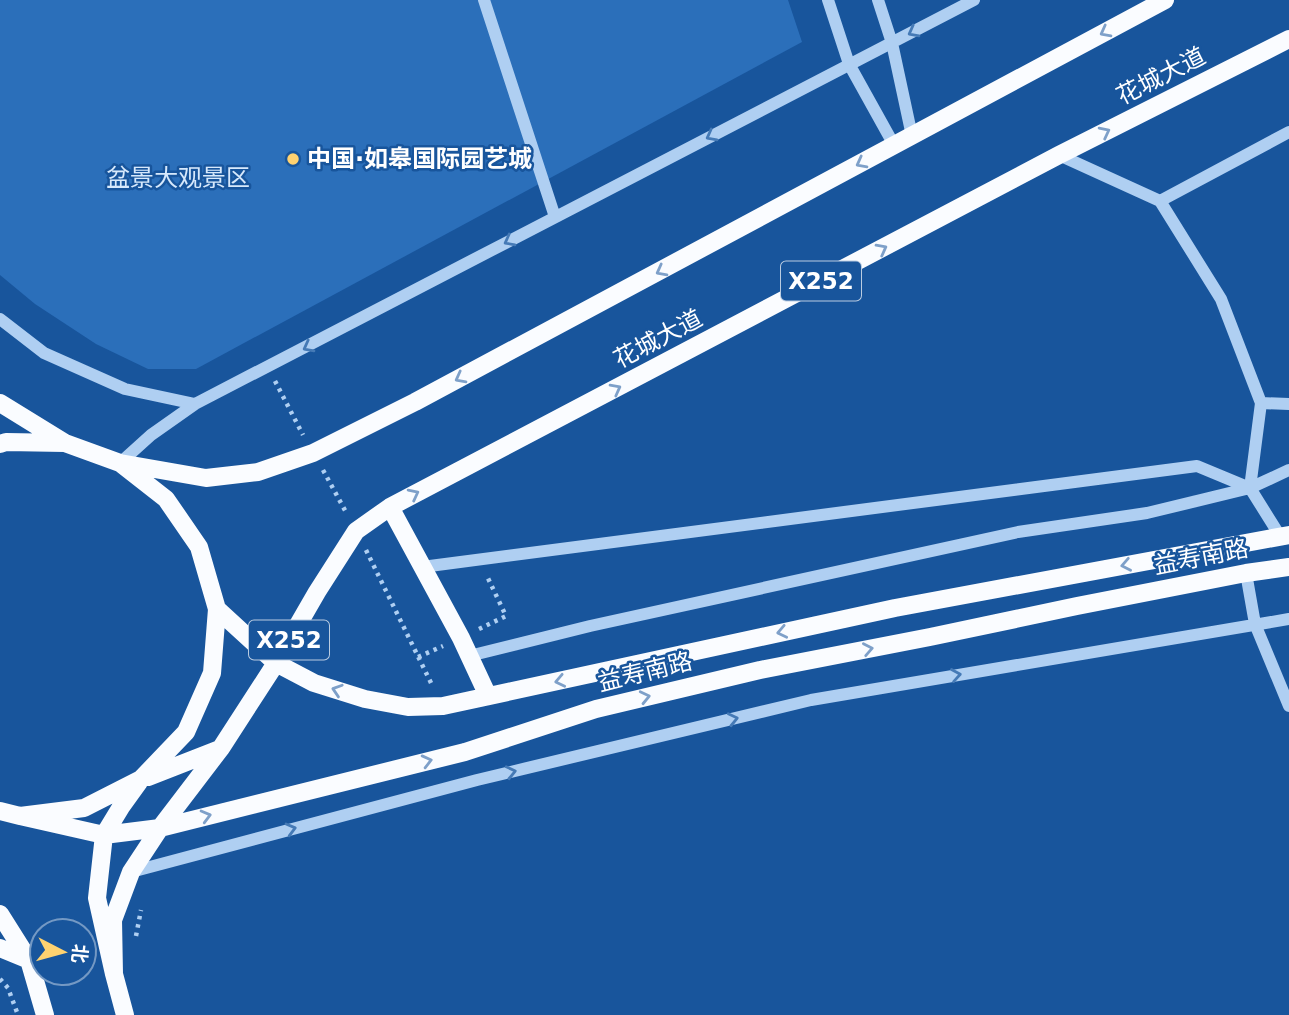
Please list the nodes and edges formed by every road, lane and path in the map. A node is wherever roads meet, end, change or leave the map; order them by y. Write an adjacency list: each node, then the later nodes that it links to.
1 (484, 0): 14 (street)
2 (828, 0): 8 (street)
3 (878, 0): 7 (street)
4 (974, 0): 7 (street, one-way to 7)
5 (1165, 0): 10 (main road, one-way to 10)
6 (1289, 39): 12 (main road, 花城大道 / X252, one-way to 6)
7 (892, 43): 8 (street); 10 (street)
8 (849, 64): 11 (street); 14 (street, one-way to 14)
9 (1289, 132): 13 (street)
10 (912, 136): 11 (main road)
11 (894, 145): 23 (main road, one-way to 23)
12 (1059, 155): 13 (street); 27 (main road, 花城大道 / X252, one-way to 12)
13 (1160, 201): 18 (street)
14 (555, 217): 16 (street, one-way to 16)
15 (0, 319): 19 (street)
16 (268, 367): 19 (street); 23 (path)
17 (0, 403): 21 (main road)
18 (1261, 403): 20 (street); 26 (street)
19 (195, 404): 24 (street)
20 (1289, 404)
21 (65, 443): 22 (main road); 24 (main road)
22 (0, 444)
23 (313, 453): 24 (main road); 28 (path)
24 (120, 463): 33 (main road)
25 (1289, 470): 26 (street)
26 (1250, 488): 29 (street); 31 (street); 36 (street)
27 (390, 507): 28 (main road, 花城大道 / X252); 31 (main road)
28 (356, 531): 37 (main road, 花城大道 / X252); 39 (path)
29 (1284, 535): 38 (main road, 益寿南路, one-way to 38)
30 (1289, 566): 32 (main road, 益寿南路)
31 (422, 567): 36 (main road)
32 (1246, 573): 35 (street); 46 (main road, 益寿南路, one-way to 32)
33 (217, 609): 37 (main road, 益寿南路); 42 (main road)
34 (1289, 619): 35 (street)
35 (1255, 624): 40 (street); 48 (street, one-way to 35)
36 (469, 656): 38 (main road)
37 (276, 663): 39 (main road, 益寿南路, one-way to 37); 41 (main road, 花城大道 / X252)
38 (488, 696): 39 (main road, 益寿南路)
39 (443, 706)
40 (1289, 706)
41 (221, 748): 42 (main road); 46 (main road, 花城大道)
42 (141, 779): 44 (main road); 47 (main road)
43 (0, 811): 44 (main road, 益寿南路)
44 (20, 816): 45 (main road); 47 (main road, 益寿南路)
45 (0, 826)
46 (160, 828): 47 (main road, 益寿南路); 48 (main road, 花城大道)
47 (104, 835): 55 (main road)
48 (131, 872): 55 (main road, 花城大道)
49 (142, 904): 51 (path)
50 (0, 914): 53 (main road)
51 (135, 941)
52 (0, 948): 54 (main road)
53 (28, 958)
54 (28, 960)
55 (114, 974): 60 (main road)
56 (0, 979): 58 (path)
57 (37, 987): 59 (main road)
58 (18, 1015)
59 (45, 1015)
60 (125, 1015)

